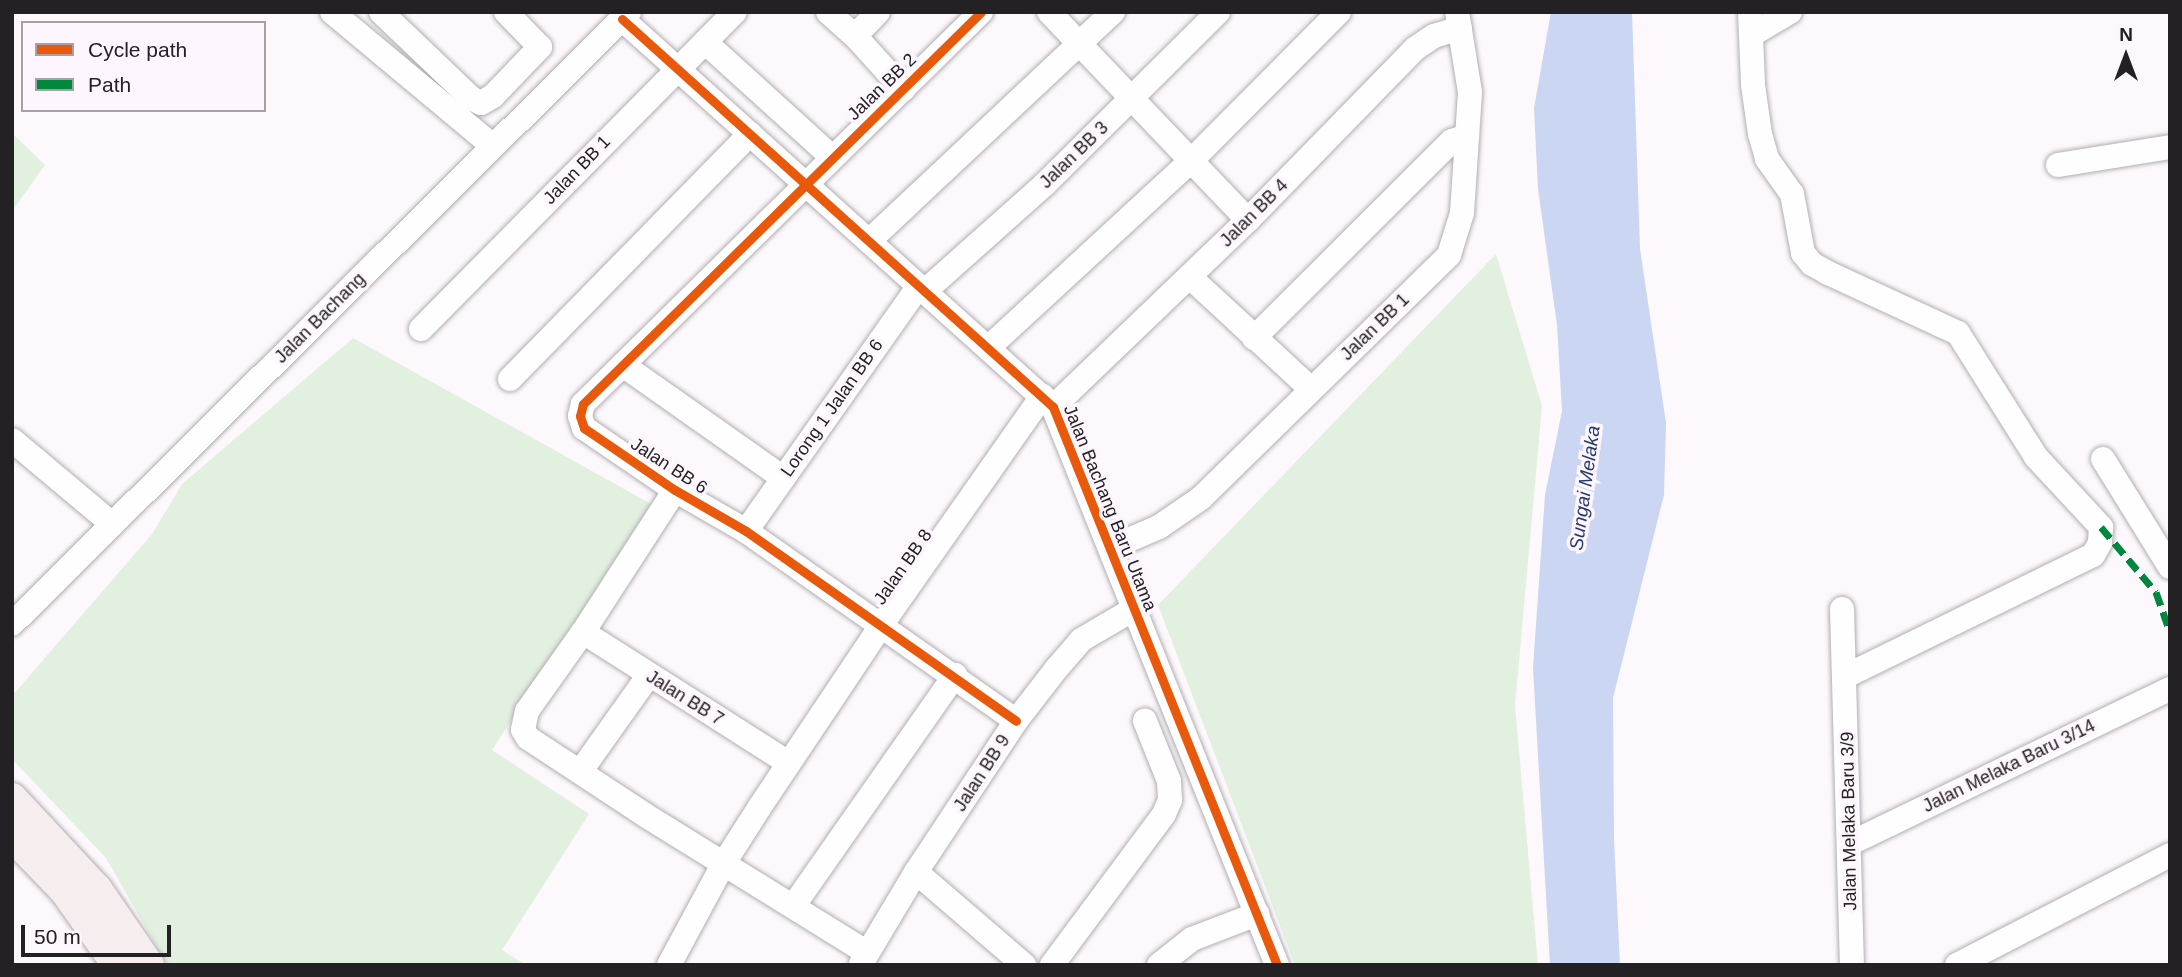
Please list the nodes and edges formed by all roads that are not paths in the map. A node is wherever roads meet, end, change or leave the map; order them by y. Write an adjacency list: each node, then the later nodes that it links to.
1 (332, 12): 24 (street)
2 (381, 12): 3 (street)
3 (506, 12)
4 (735, 12): 17 (street, Jalan BB 1)
5 (828, 12): 16 (street)
6 (878, 12): 16 (street)
7 (981, 12): 20 (street, Jalan BB 2)
8 (1049, 12): 18 (street)
9 (1113, 12): 18 (street)
10 (1218, 12): 21 (street, Jalan BB 3)
11 (1339, 12): 27 (street)
12 (1790, 12): 15 (street)
13 (625, 16): 19 (street, Jalan Bachang Baru Utama); 24 (street, Jalan Bachang)
14 (1458, 20): 23 (street, Jalan BB 1); 30 (street, Jalan BB 4)
15 (1752, 23): 56 (street)
16 (855, 36): 20 (street)
17 (705, 42): 19 (street, Jalan BB 1); 26 (street)
18 (1081, 46): 21 (street); 31 (street)
19 (677, 68): 22 (street, Jalan Bachang Baru Utama); 34 (street, Jalan BB 1)
20 (903, 89): 26 (street, Jalan BB 2)
21 (1132, 99): 27 (street); 33 (street, Jalan BB 3)
22 (750, 134): 29 (street, Jalan Bachang Baru Utama); 38 (street)
23 (1467, 136): 35 (street); 39 (street, Jalan BB 1)
24 (493, 146): 45 (street, Jalan Bachang)
25 (2170, 147): 28 (street)
26 (832, 157): 29 (street, Jalan BB 2)
27 (1191, 161): 30 (street); 36 (street)
28 (2058, 165)
29 (805, 183): 31 (street, Jalan Bachang Baru Utama); 37 (street, Jalan BB 6)
30 (1248, 220): 32 (street, Jalan BB 4)
31 (869, 241): 33 (street, Jalan Bachang Baru Utama)
32 (1190, 277): 35 (street); 40 (street, Jalan BB 4)
33 (922, 288): 36 (street, Jalan Bachang Baru Utama); 43 (street, Lorong 1 Jalan BB 6)
34 (421, 329)
35 (1254, 338): 39 (street)
36 (988, 348): 40 (street, Jalan Bachang Baru Utama)
37 (623, 365): 43 (street); 44 (street, Jalan BB 6)
38 (510, 379)
39 (1311, 390): 47 (street, Jalan BB 1)
40 (1047, 401): 47 (street, Jalan Bachang Baru Utama); 52 (street, Jalan BB 8)
41 (12, 440): 45 (street)
42 (2103, 459): 48 (street)
43 (782, 478): 46 (street, Lorong 1 Jalan BB 6)
44 (675, 490): 46 (street, Jalan BB 6); 53 (street)
45 (112, 524): 51 (street, Jalan Bachang)
46 (746, 531): 52 (street, Jalan BB 6)
47 (1110, 548): 50 (street, Jalan Bachang Baru Utama)
48 (2170, 567)
49 (1842, 608): 56 (street, Jalan Melaka Baru 3/9)
50 (1134, 609): 58 (street, Jalan BB 9); 70 (street, Jalan Bachang Baru Utama)
51 (12, 624)
52 (882, 624): 55 (street, Jalan BB 6); 60 (street, Jalan BB 8)
53 (583, 632): 54 (street, Jalan BB 7); 61 (street)
54 (649, 675): 60 (street, Jalan BB 7); 61 (street)
55 (955, 675): 58 (street, Jalan BB 6); 69 (street)
56 (1846, 676): 64 (street, Jalan Melaka Baru 3/9)
57 (2170, 689): 64 (street, Jalan Melaka Baru 3/14)
58 (1016, 721): 68 (street, Jalan BB 9)
59 (1145, 721): 76 (street)
60 (789, 764): 67 (street, Jalan BB 8)
61 (580, 772): 67 (street)
62 (12, 798): 73 (main road)
63 (12, 836): 65 (main road)
64 (1849, 844): 79 (street, Jalan Melaka Baru 3/9)
65 (25, 854): 72 (main road)
66 (2170, 855): 80 (street)
67 (724, 863): 69 (street); 74 (street, Jalan BB 8)
68 (916, 872): 71 (street, Jalan BB 9); 75 (street)
69 (794, 905): 71 (street)
70 (1257, 914): 77 (street); 78 (street, Jalan Bachang Baru Utama)
71 (863, 958)
72 (117, 965)
73 (149, 965)
74 (669, 965)
75 (1024, 965)
76 (1052, 965)
77 (1159, 965)
78 (1277, 965)
79 (1852, 965)
80 (1957, 965)

